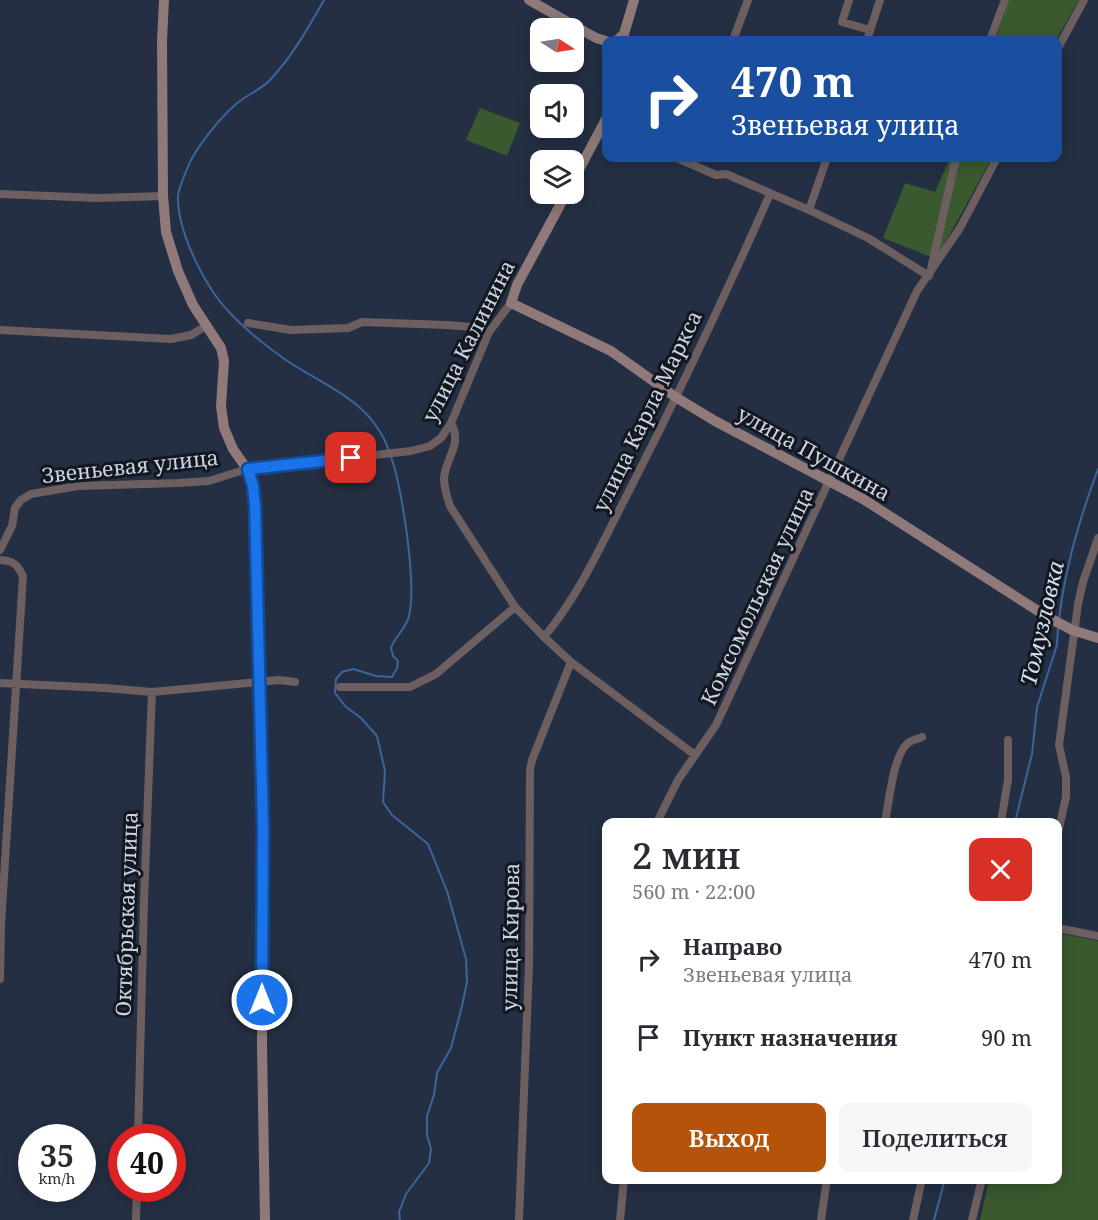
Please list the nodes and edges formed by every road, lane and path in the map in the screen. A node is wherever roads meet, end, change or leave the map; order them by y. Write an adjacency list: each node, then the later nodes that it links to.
1 (164, 0): 24 (street)
2 (529, 0): 14 (street)
3 (634, 0): 10 (street)
4 (748, 0): 11 (street)
5 (849, 0): 9 (street)
6 (880, 0): 9 (street)
7 (1005, 0): 13 (street)
8 (1084, 0): 15 (street)
9 (870, 30): 12 (street)
10 (621, 36)
11 (734, 36)
12 (868, 36)
13 (992, 36)
14 (602, 40)
15 (1062, 41)
16 (602, 127): 17 (street)
17 (584, 160)
18 (686, 162): 23 (street)
19 (826, 162): 26 (street)
20 (955, 162): 27 (street)
21 (995, 162): 27 (street, Комсомольская улица)
22 (0, 194): 24 (street)
23 (770, 194): 26 (street); 33 (street, улица Карла Маркса)
24 (163, 196): 30 (street)
25 (561, 204): 28 (street, улица Калинина)
26 (809, 210): 27 (street)
27 (929, 276): 37 (street, Комсомольская улица)
28 (511, 303): 32 (street, улица Калинина); 33 (street, улица Пушкина)
29 (248, 322): 32 (street)
30 (206, 326): 31 (street); 36 (street)
31 (0, 330)
32 (489, 332): 34 (street, улица Калинина)
33 (677, 398): 37 (street, улица Пушкина); 43 (street, улица Карла Маркса)
34 (451, 423): 35 (street, улица Калинина); 41 (street)
35 (371, 455): 36 (street, Звеньевая улица)
36 (248, 469): 39 (street, Звеньевая улица); 46 (street)
37 (830, 482): 42 (street, улица Пушкина); 54 (street, Комсомольская улица)
38 (1098, 538): 42 (street)
39 (0, 550)
40 (0, 560): 49 (street)
41 (515, 607): 43 (street); 50 (street)
42 (1074, 630): 44 (street, улица Пушкина); 58 (street)
43 (544, 637): 45 (street)
44 (1098, 638)
45 (571, 662): 54 (street); 71 (street, улица Кирова)
46 (258, 682): 47 (street); 51 (street); 70 (street)
47 (295, 682)
48 (0, 683): 49 (street)
49 (16, 684): 51 (street); 59 (street)
50 (340, 687)
51 (152, 692): 63 (street, Октябрьская улица)
52 (922, 737): 56 (street)
53 (1008, 740): 57 (street)
54 (695, 755): 55 (street, Комсомольская улица)
55 (659, 818)
56 (886, 818)
57 (1002, 818)
58 (1061, 818)
59 (1, 925): 62 (street)
60 (1062, 929): 61 (street)
61 (1098, 936)
62 (0, 979)
63 (138, 1124)
64 (624, 1184): 72 (street)
65 (826, 1184): 73 (street)
66 (921, 1184): 74 (street)
67 (981, 1184): 75 (street)
68 (137, 1202): 69 (street)
69 (136, 1220)
70 (265, 1220)
71 (519, 1220)
72 (620, 1220)
73 (821, 1220)
74 (913, 1220)
75 (972, 1220)

